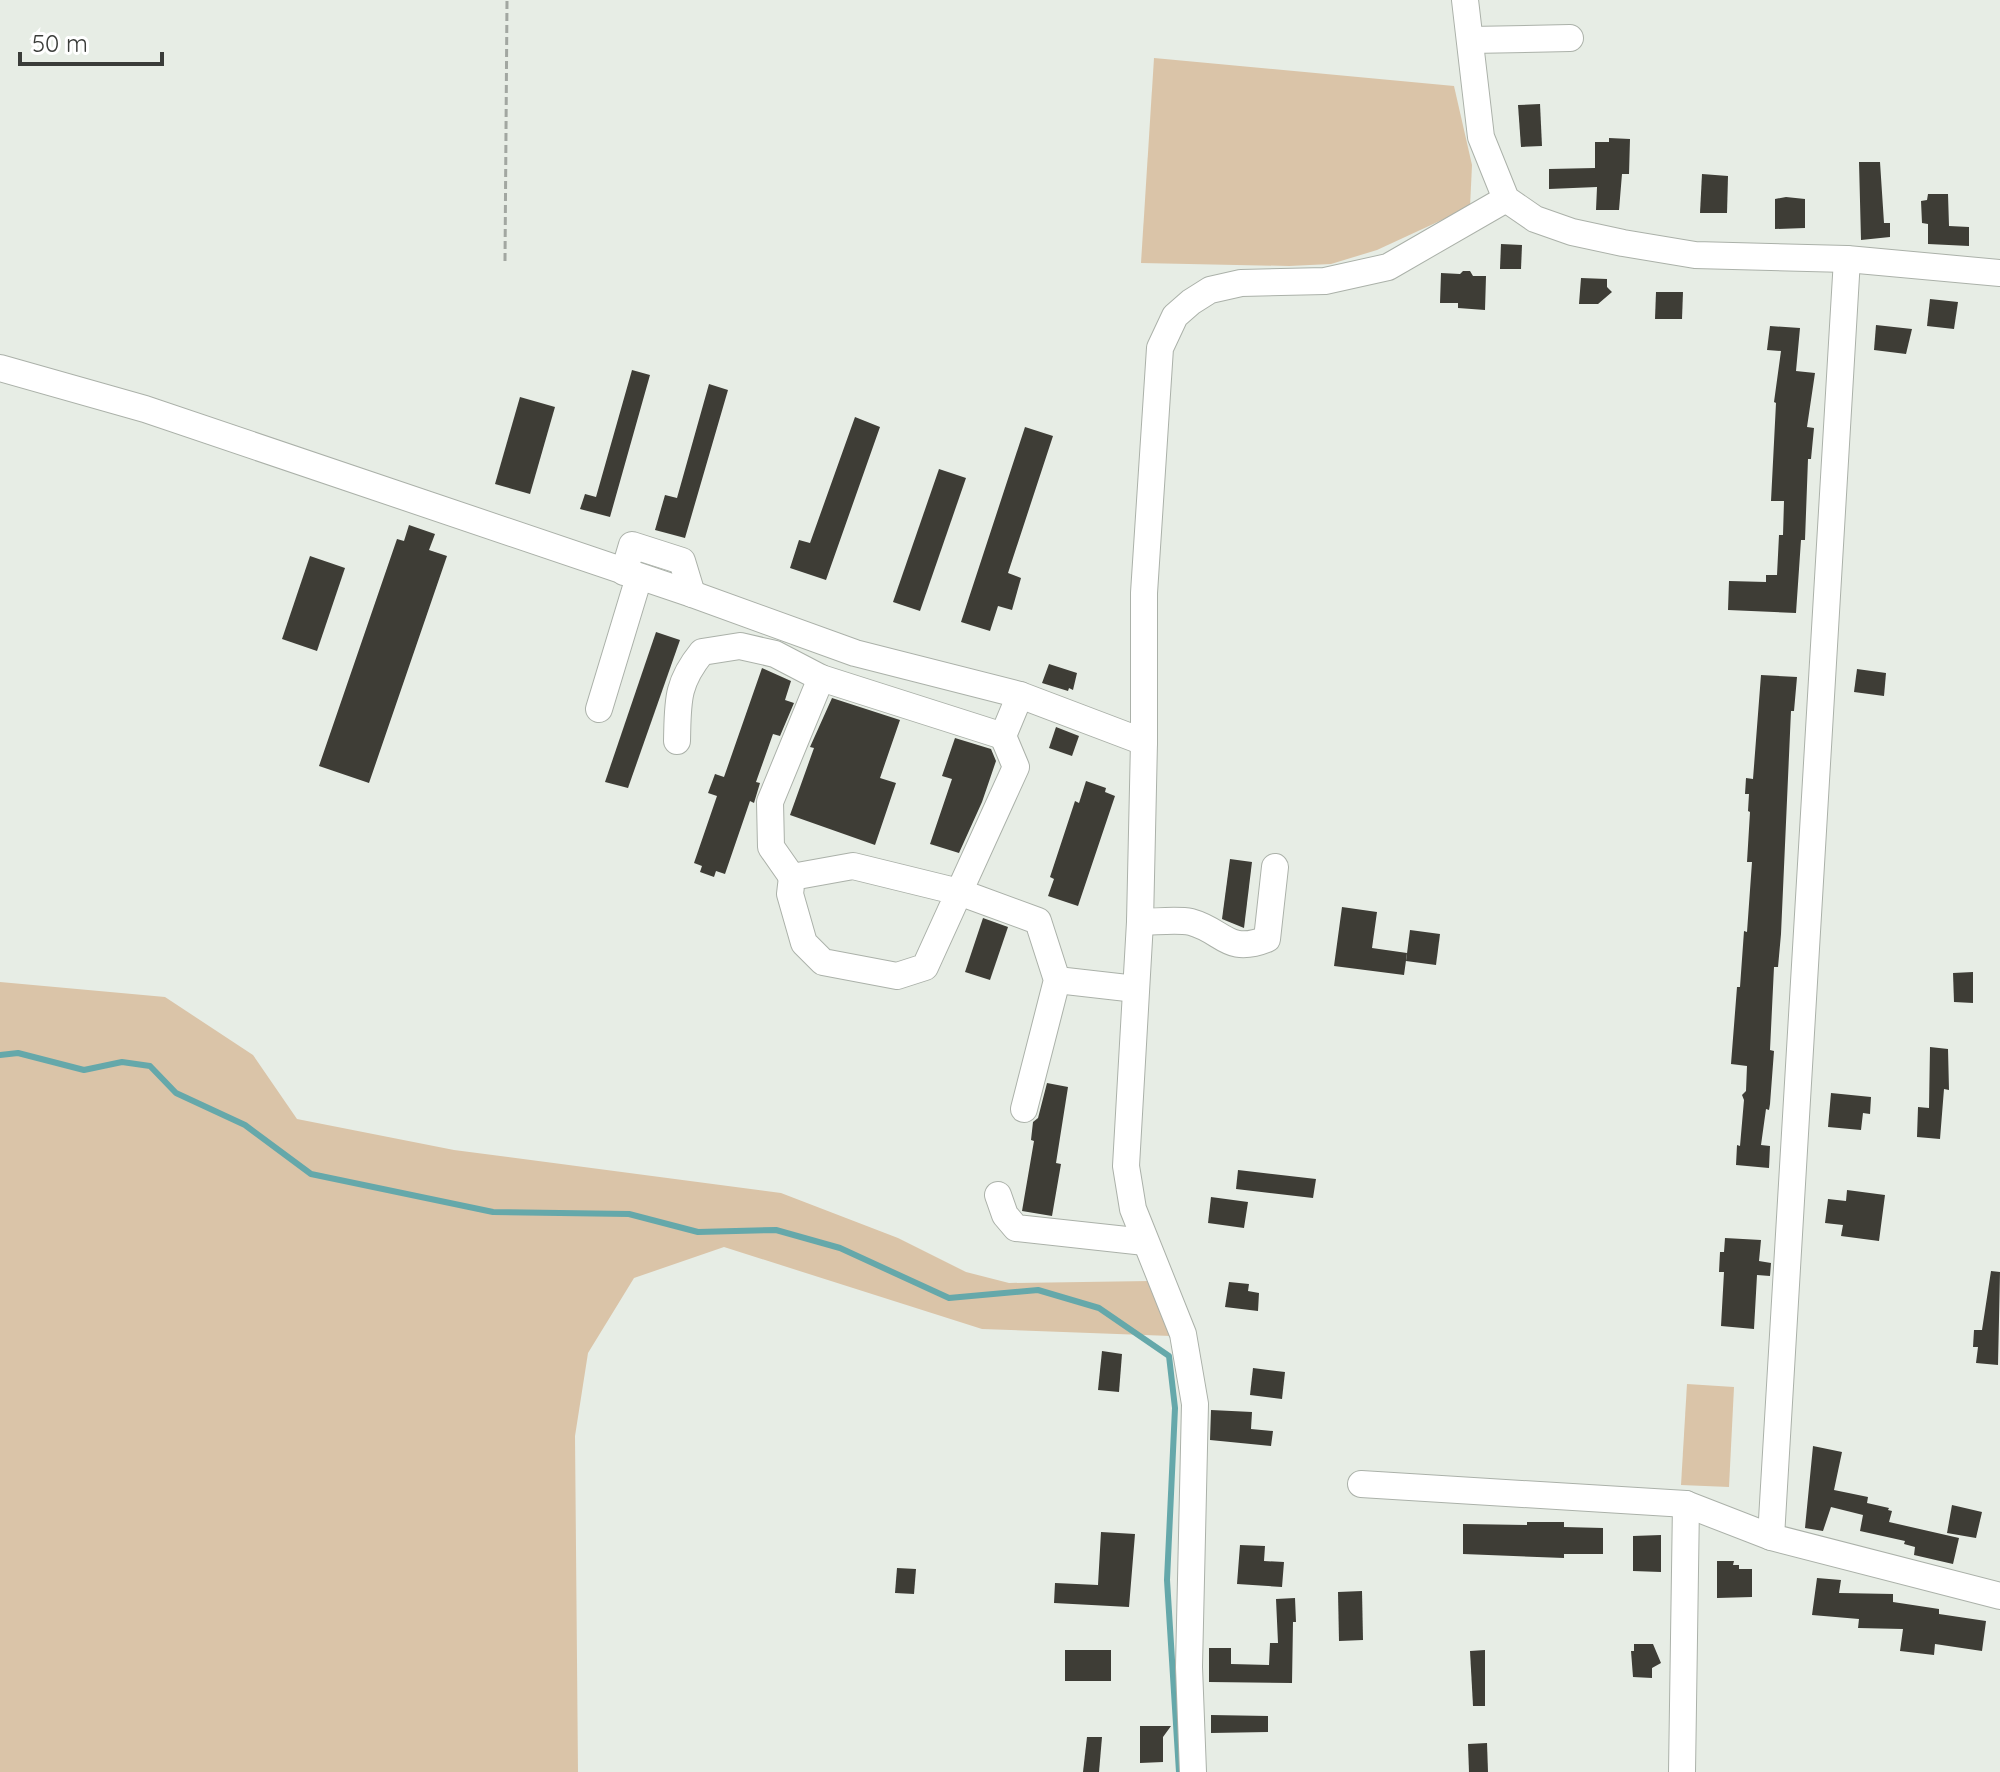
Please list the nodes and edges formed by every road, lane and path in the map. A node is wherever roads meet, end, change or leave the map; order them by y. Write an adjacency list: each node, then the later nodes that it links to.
1 (507, 0): 7 (path)
2 (1465, 0): 4 (street)
3 (1570, 38): 4 (street)
4 (1470, 40): 5 (street)
5 (1506, 199): 6 (street); 17 (street)
6 (1847, 259): 8 (street); 29 (street)
7 (505, 261)
8 (2000, 273)
9 (0, 368): 10 (street)
10 (631, 574): 11 (street); 14 (street)
11 (855, 653): 12 (street); 13 (street)
12 (833, 682): 15 (street); 16 (street); 19 (street)
13 (1020, 695): 15 (street); 17 (street)
14 (599, 709)
15 (1003, 736): 20 (street)
16 (677, 741)
17 (1144, 742): 21 (street)
18 (1275, 867): 21 (street)
19 (792, 877): 20 (street); 20 (street)
20 (959, 892): 22 (street)
21 (1140, 922): 23 (street)
22 (1057, 980): 23 (street); 24 (street)
23 (1136, 989): 26 (street)
24 (1024, 1109)
25 (998, 1195): 26 (street)
26 (1145, 1242): 31 (street)
27 (1361, 1484): 28 (street)
28 (1686, 1504): 29 (street); 32 (street)
29 (1771, 1537): 30 (street)
30 (2000, 1596)
31 (1193, 1772)
32 (1682, 1772)

